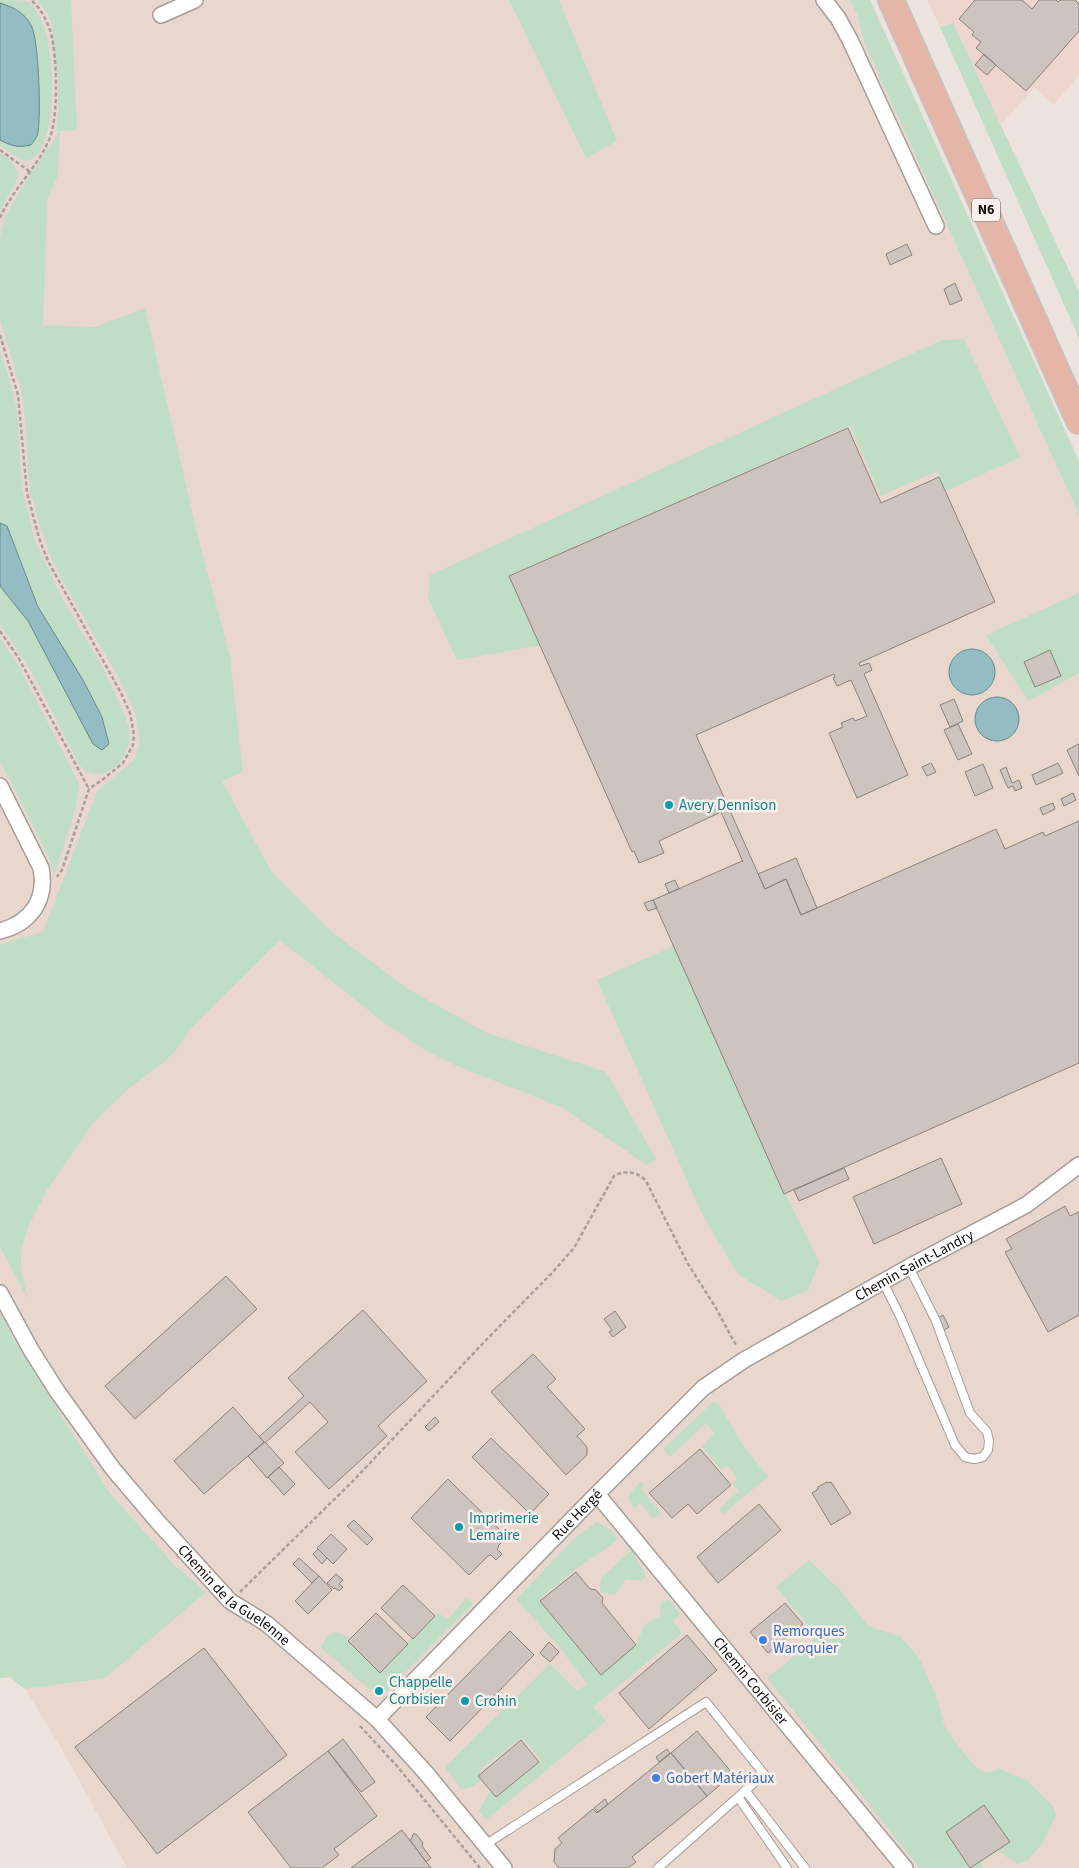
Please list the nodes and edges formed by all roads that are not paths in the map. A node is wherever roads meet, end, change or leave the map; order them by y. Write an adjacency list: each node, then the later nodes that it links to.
1 (195, 0): 5 (street)
2 (824, 0): 6 (street)
3 (891, 0): 8 (main road, N6)
4 (910, 0): 7 (main road, N6)
5 (161, 15)
6 (936, 226)
7 (1079, 378)
8 (1079, 421)
9 (0, 786): 10 (street)
10 (0, 932)
11 (1079, 1165): 12 (street, Chemin Saint-Landry)
12 (910, 1267): 13 (street, Chemin Saint-Landry); 13 (lane)
13 (883, 1282): 15 (street, Chemin Saint-Landry)
14 (0, 1292): 17 (street, Chemin de la Guelenne)
15 (744, 1360): 16 (street, Rue Hergé)
16 (597, 1494): 17 (street, Rue Hergé); 25 (street, Chemin Corbisier)
17 (376, 1719): 20 (street, Chemin de la Guelenne)
18 (745, 1790): 19 (lane); 20 (lane); 24 (lane)
19 (738, 1797): 22 (lane); 23 (lane)
20 (484, 1845): 21 (street, Chemin de la Guelenne)
21 (504, 1868)
22 (658, 1868)
23 (787, 1868)
24 (805, 1868)
25 (905, 1868)

